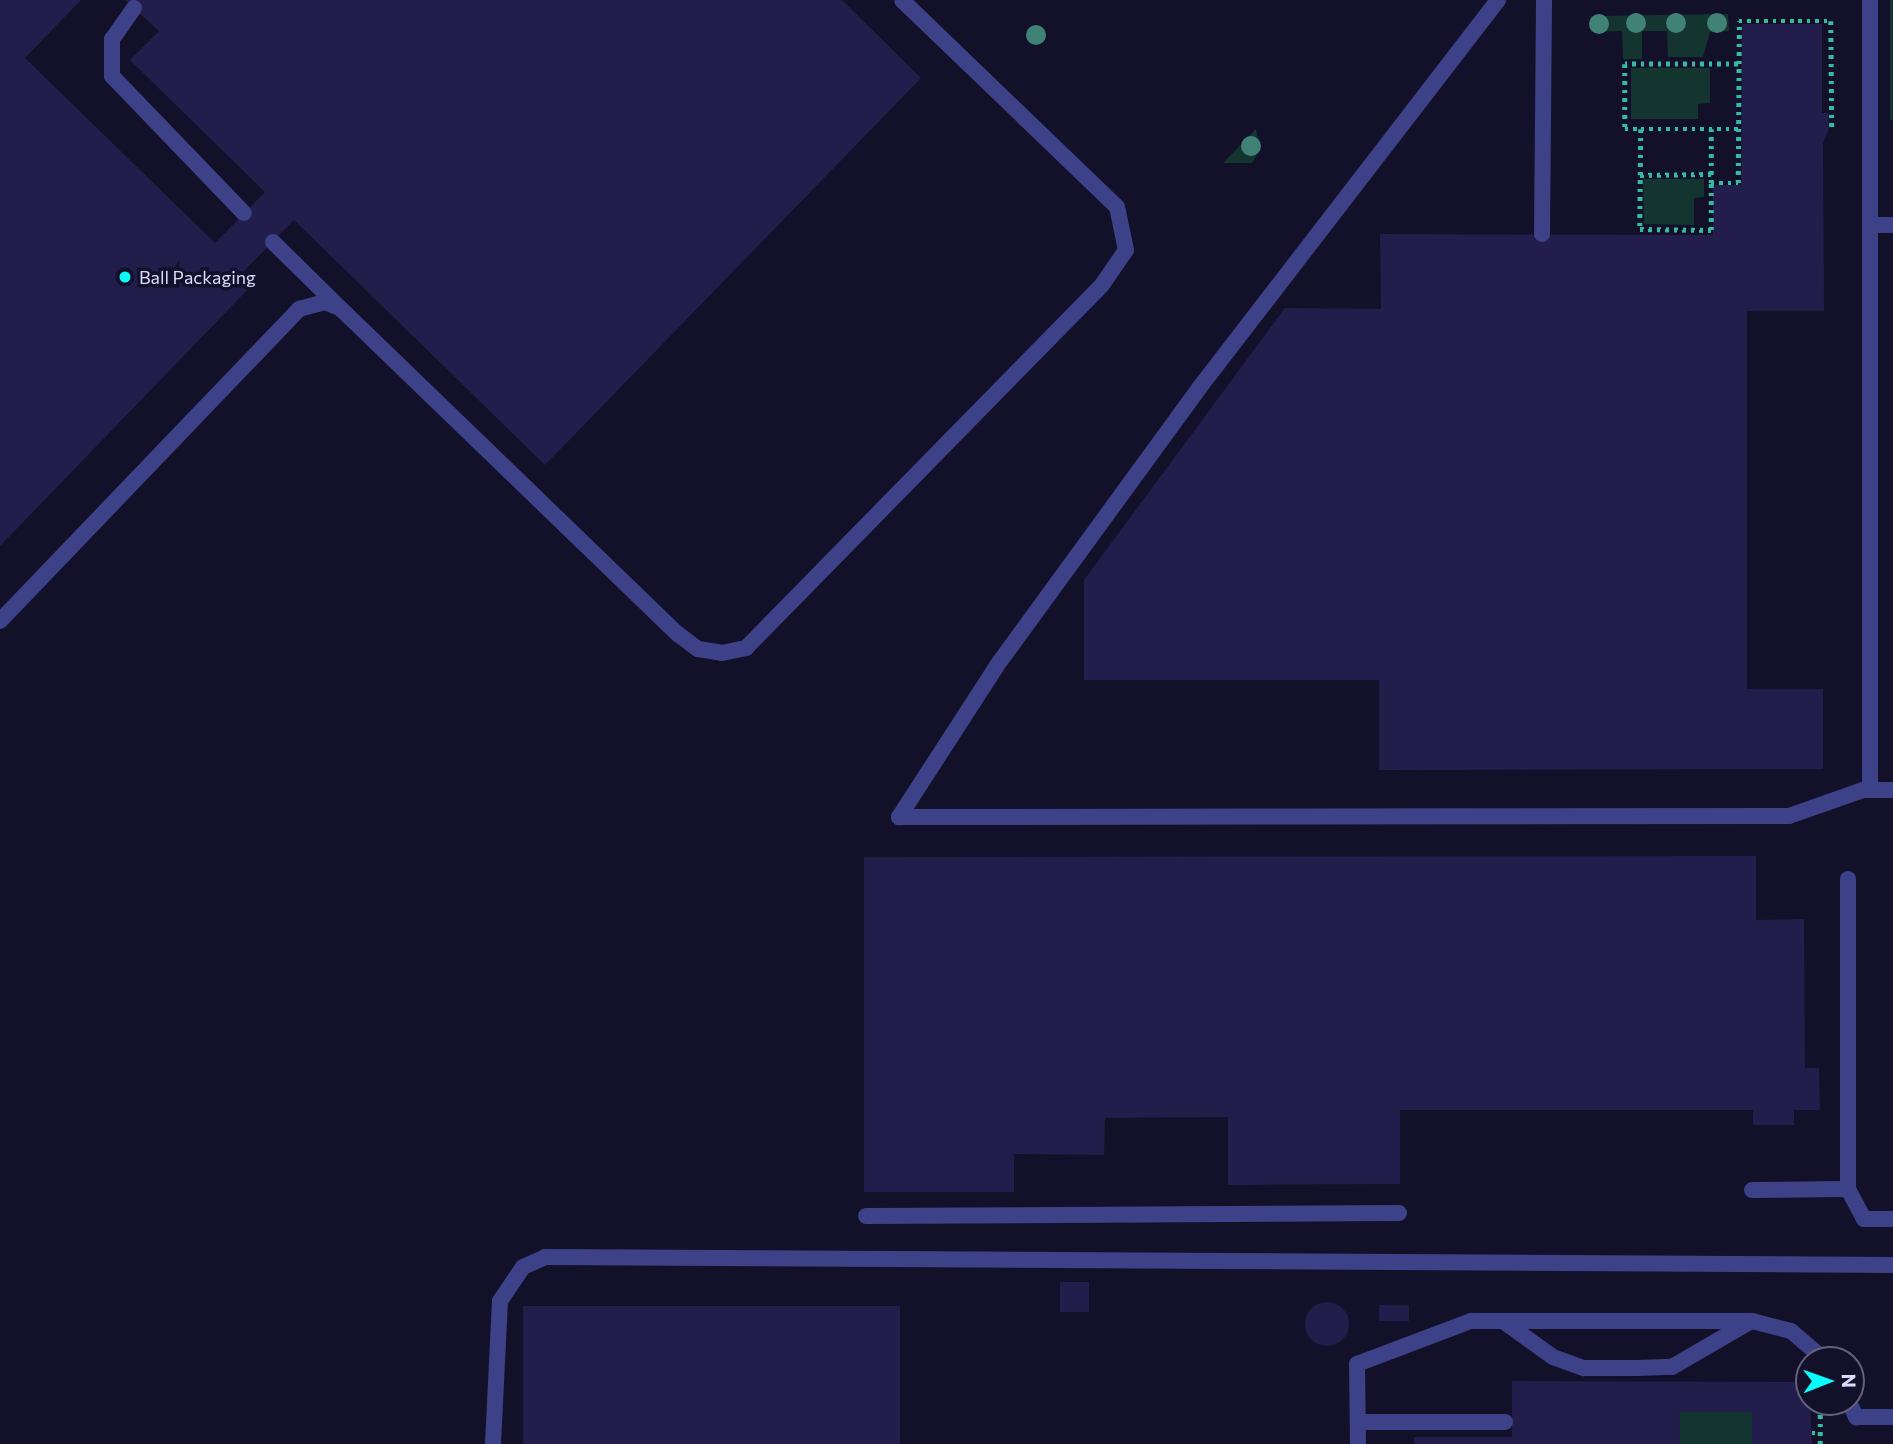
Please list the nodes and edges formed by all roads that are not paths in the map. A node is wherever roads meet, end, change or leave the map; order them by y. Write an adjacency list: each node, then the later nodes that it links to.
1 (902, 0): 11 (lane)
2 (1498, 0): 13 (lane)
3 (1544, 0): 9 (lane)
4 (1870, 0): 7 (lane)
5 (134, 8): 6 (lane)
6 (244, 213)
7 (1870, 225): 8 (lane); 13 (lane)
8 (1893, 225)
9 (1542, 234)
10 (273, 242): 11 (lane)
11 (340, 308): 12 (lane)
12 (0, 621)
13 (1870, 790): 14 (lane)
14 (1893, 790)
15 (1848, 879): 16 (lane)
16 (1848, 1189): 17 (lane); 20 (lane)
17 (1752, 1190)
18 (1399, 1213): 19 (lane)
19 (866, 1216)
20 (1893, 1219)
21 (1893, 1265): 29 (lane)
22 (1503, 1321): 23 (lane); 23 (lane); 27 (lane)
23 (1752, 1321): 24 (lane)
24 (1809, 1346)
25 (1856, 1416): 26 (lane)
26 (1893, 1417)
27 (1358, 1422): 28 (lane); 30 (lane)
28 (1505, 1422)
29 (493, 1444)
30 (1358, 1444)

